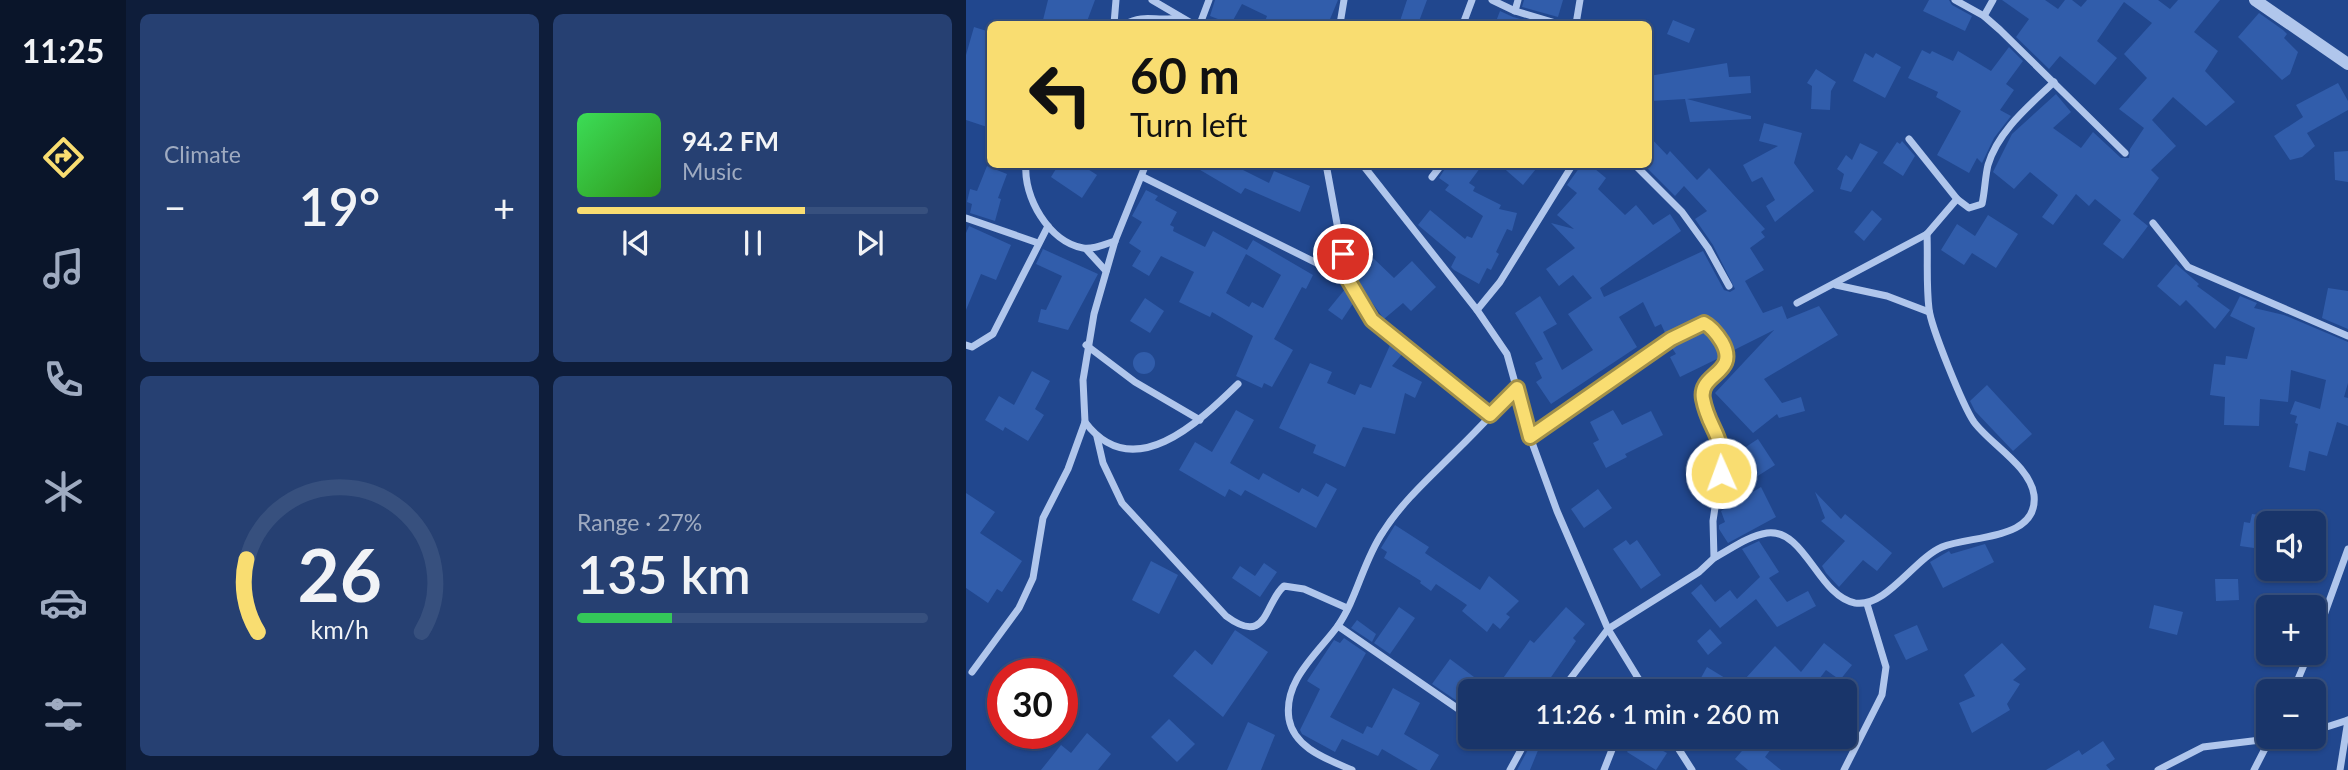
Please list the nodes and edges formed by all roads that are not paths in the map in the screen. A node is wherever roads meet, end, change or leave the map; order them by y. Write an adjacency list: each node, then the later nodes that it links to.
1 (1116, 0): 15 (street)
2 (1152, 0): 14 (street)
3 (1209, 0): 20 (street)
4 (1344, 0): 21 (street)
5 (1472, 0): 22 (street)
6 (1492, 0): 12 (street)
7 (1518, 0): 12 (street)
8 (1580, 0): 24 (street)
9 (1955, 0): 13 (street)
10 (1993, 0): 13 (street)
11 (2255, 0): 25 (street)
12 (1515, 11): 23 (street)
13 (1984, 16): 26 (street)
14 (1180, 17): 18 (street); 19 (street)
15 (1114, 21)
16 (1133, 21): 17 (street)
17 (1157, 21)
18 (1165, 21)
19 (1188, 21)
20 (1201, 21)
21 (1340, 21)
22 (1464, 21)
23 (1549, 21)
24 (1576, 21)
25 (2348, 64)
26 (2054, 82): 28 (street); 38 (street)
27 (1909, 139): 38 (street)
28 (2125, 153)
29 (1027, 168): 41 (street)
30 (1145, 168): 36 (street)
31 (1327, 168): 47 (street)
32 (1365, 168): 51 (street)
33 (1439, 168): 37 (street)
34 (1571, 168): 51 (street)
35 (1638, 168): 49 (street)
36 (1143, 177): 43 (street); 47 (street)
37 (1432, 177)
38 (1957, 199): 42 (street)
39 (966, 218): 44 (street)
40 (2153, 223): 53 (street)
41 (1048, 226): 44 (street); 45 (street)
42 (1927, 234): 48 (street); 52 (street)
43 (1115, 242): 45 (street); 46 (street)
44 (1038, 243): 54 (street)
45 (1086, 249): 46 (street)
46 (1106, 271): 55 (street)
47 (1347, 278): 58 (street)
48 (1835, 285): 50 (street); 52 (street)
49 (1729, 286)
50 (1797, 303)
51 (1477, 310): 57 (street)
52 (1929, 312): 65 (street)
53 (2348, 336)
54 (966, 345)
55 (1086, 345): 59 (street); 60 (street)
56 (1238, 384): 59 (street)
57 (1517, 388): 58 (street); 62 (street)
58 (1490, 415): 66 (street)
59 (1200, 420): 61 (street)
60 (1085, 422): 61 (street); 70 (street)
61 (1097, 437): 66 (street)
62 (1530, 437): 64 (street); 69 (street)
63 (2348, 549): 67 (street)
64 (1714, 558): 65 (street); 69 (street)
65 (1867, 604): 85 (street)
66 (1347, 608): 68 (street)
67 (2326, 610)
68 (1338, 626): 73 (street); 81 (street)
69 (1608, 629): 71 (street); 72 (street)
70 (972, 672)
71 (1570, 679)
72 (1639, 679)
73 (1458, 709)
74 (2348, 720): 75 (street); 88 (street)
75 (2326, 726)
76 (2256, 740): 86 (street)
77 (1520, 749): 82 (street)
78 (1612, 749): 83 (street)
79 (1679, 749): 84 (street)
80 (2265, 749): 87 (street)
81 (1352, 770)
82 (1510, 770)
83 (1604, 770)
84 (1692, 770)
85 (1844, 770)
86 (2158, 770)
87 (2253, 770)
88 (2340, 770)

